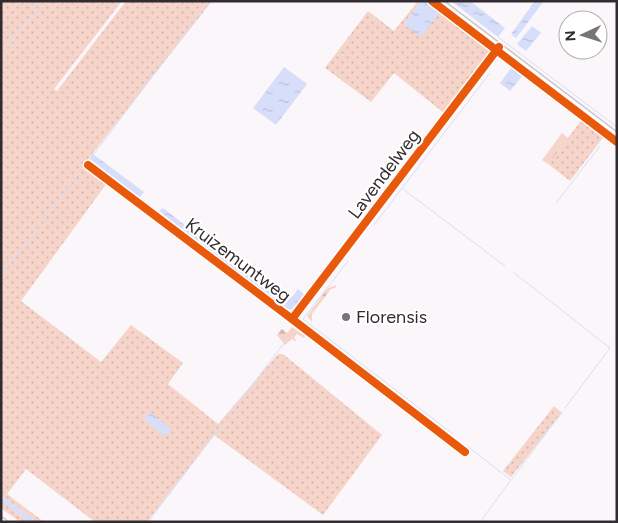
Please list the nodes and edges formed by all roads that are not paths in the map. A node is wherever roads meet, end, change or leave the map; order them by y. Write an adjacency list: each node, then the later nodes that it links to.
1 (439, 1): 2 (street)
2 (499, 47): 3 (street); 5 (street, Lavendelweg)
3 (617, 136)
4 (88, 165): 5 (street, Kruizemuntweg)
5 (292, 319): 6 (street, Kruizemuntweg)
6 (465, 452)

